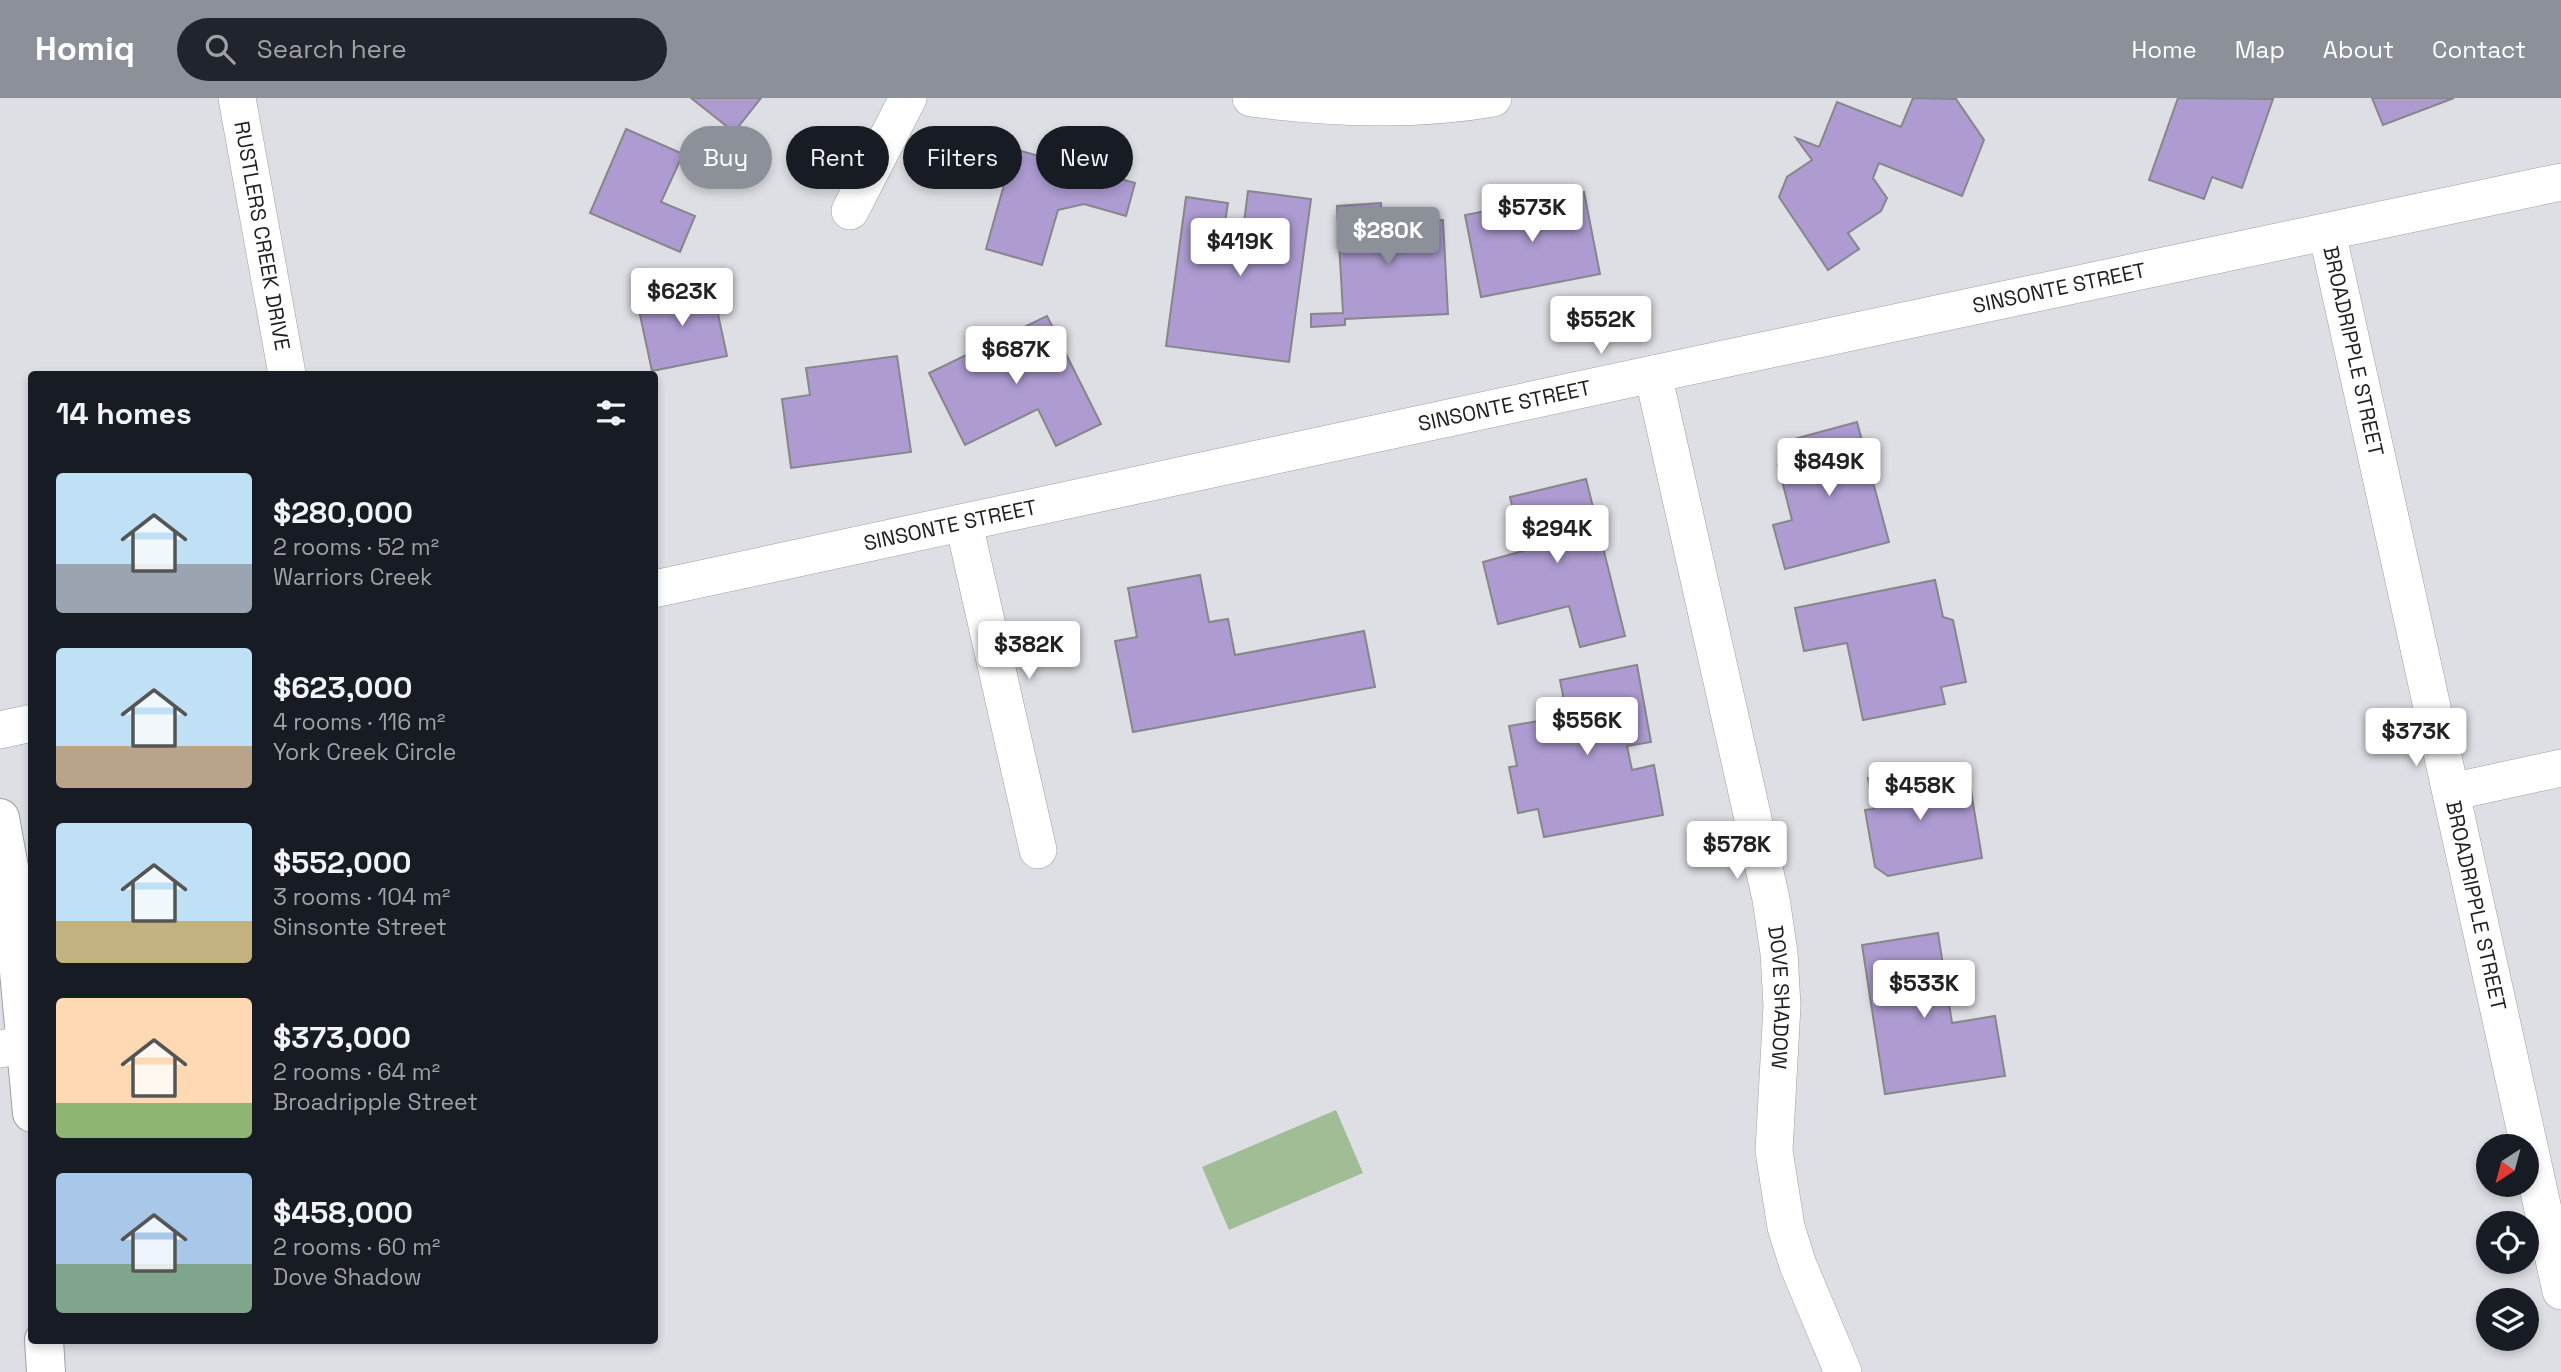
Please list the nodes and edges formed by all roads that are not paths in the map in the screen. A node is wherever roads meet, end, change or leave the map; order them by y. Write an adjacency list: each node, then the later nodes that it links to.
1 (237, 98): 8 (street, RUSTLERS CREEK DRIVE)
2 (908, 98): 6 (street)
3 (1251, 98): 4 (street)
4 (1493, 98)
5 (2561, 182): 7 (street, SINSONTE STREET)
6 (850, 211)
7 (2327, 232): 9 (street, SINSONTE STREET); 15 (street, BROADRIPPLE STREET)
8 (286, 371)
9 (1653, 374): 10 (street, SINSONTE STREET); 23 (street, DOVE SHADOW)
10 (964, 524): 11 (street, SINSONTE STREET); 17 (street)
11 (658, 588)
12 (28, 724): 13 (street)
13 (0, 730)
14 (2561, 768): 15 (street)
15 (2451, 792): 20 (street, BROADRIPPLE STREET)
16 (0, 818): 18 (main road)
17 (1038, 850)
18 (13, 1046): 19 (main road)
19 (28, 1099)
20 (2561, 1291)
21 (44, 1344): 22 (main road)
22 (46, 1372)
23 (1843, 1372)

